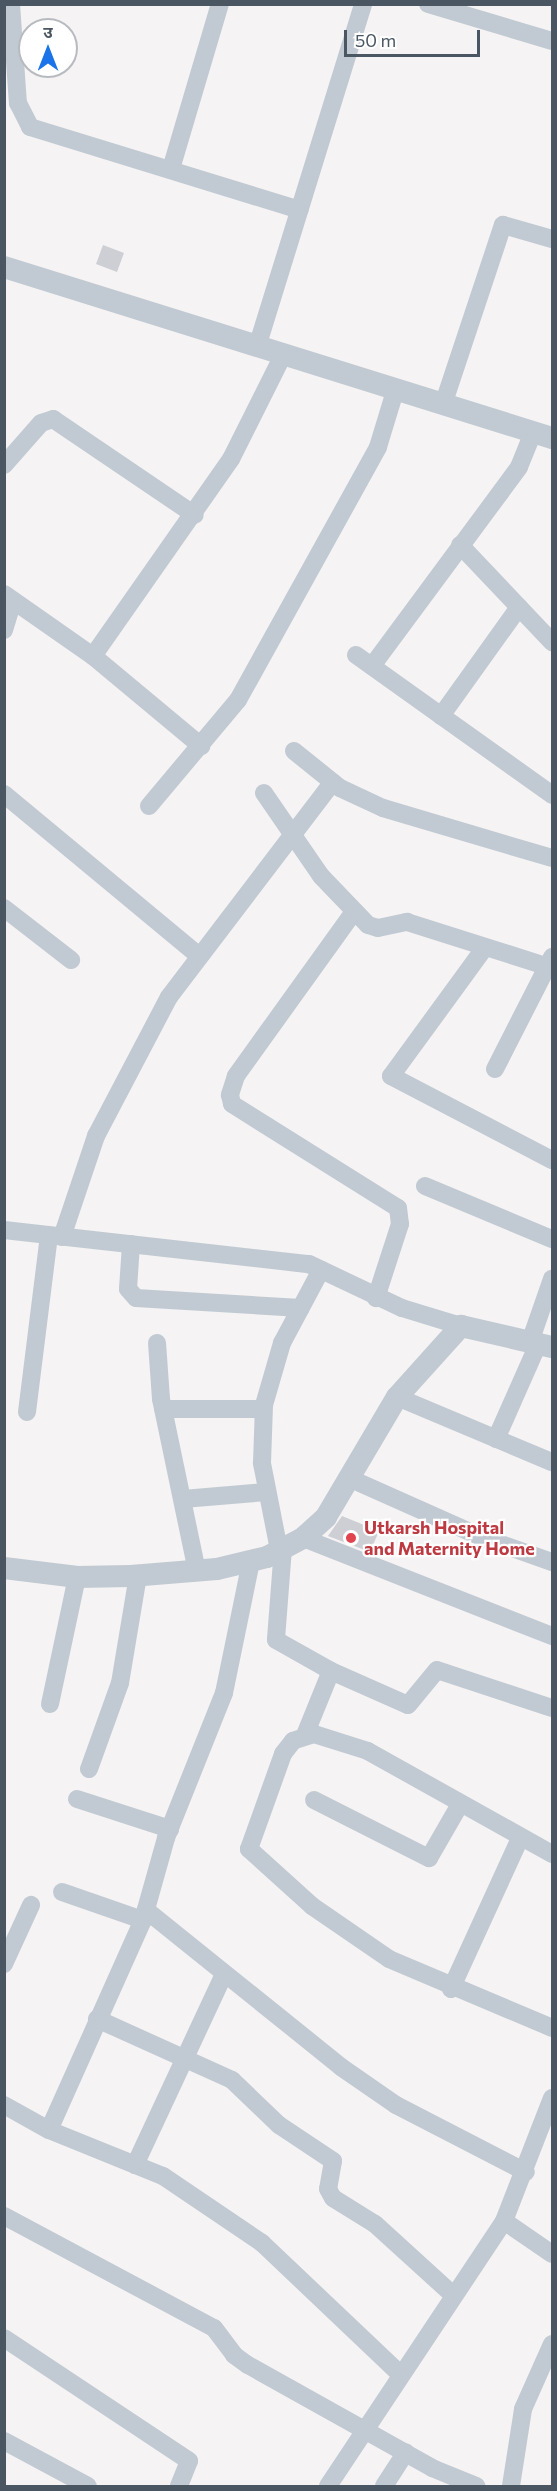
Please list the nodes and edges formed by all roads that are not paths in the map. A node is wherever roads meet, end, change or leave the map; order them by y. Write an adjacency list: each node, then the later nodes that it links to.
1 (11, 4): 6 (street)
2 (220, 4): 6 (street)
3 (363, 4): 7 (street)
4 (428, 4): 5 (street)
5 (552, 41)
6 (171, 169): 7 (street)
7 (300, 210): 10 (street)
8 (552, 239): 13 (street)
9 (4, 267): 10 (street)
10 (257, 347): 11 (street)
11 (283, 355): 12 (street); 16 (street)
12 (395, 391): 13 (street); 26 (street)
13 (443, 405): 14 (street)
14 (543, 435): 17 (street)
15 (4, 465): 16 (street)
16 (195, 515): 23 (street)
17 (460, 545): 19 (street); 24 (street)
18 (9, 597): 20 (street); 23 (street)
19 (519, 607): 21 (street); 25 (street)
20 (4, 630)
21 (552, 642)
22 (356, 655): 24 (street)
23 (93, 656): 26 (street)
24 (372, 666): 25 (street)
25 (441, 716): 31 (street)
26 (201, 746): 32 (street)
27 (294, 751): 28 (street)
28 (333, 782): 33 (street); 34 (street)
29 (264, 793): 33 (street)
30 (4, 794): 38 (street)
31 (552, 795)
32 (149, 806)
33 (291, 835): 36 (street); 38 (street)
34 (552, 858)
35 (4, 908): 39 (street)
36 (353, 913): 37 (street); 50 (street)
37 (483, 950): 40 (street); 42 (street)
38 (199, 956): 45 (street)
39 (71, 960)
40 (551, 964): 41 (street)
41 (495, 1069)
42 (552, 1160)
43 (425, 1186): 46 (street)
44 (4, 1230): 45 (street)
45 (55, 1236): 47 (street); 58 (street)
46 (552, 1239)
47 (131, 1244): 48 (street); 51 (street)
48 (321, 1270): 50 (street); 51 (street)
49 (552, 1279): 54 (street)
50 (376, 1298): 52 (street)
51 (301, 1308): 57 (street)
52 (461, 1326): 54 (street); 55 (street)
53 (157, 1343): 56 (street)
54 (540, 1344): 59 (street)
55 (397, 1397): 59 (street); 61 (street)
56 (163, 1409): 57 (street); 63 (street)
57 (263, 1409): 62 (street)
58 (27, 1412)
59 (496, 1439): 60 (street)
60 (552, 1462)
61 (351, 1479): 64 (street); 66 (street)
62 (267, 1492): 63 (street); 64 (street)
63 (183, 1499): 68 (street)
64 (289, 1546): 65 (street); 71 (street); 72 (street)
65 (251, 1561): 68 (street); 80 (street)
66 (552, 1562)
67 (4, 1568): 70 (street)
68 (196, 1571): 69 (street)
69 (138, 1575): 70 (street); 76 (street)
70 (77, 1577): 73 (street)
71 (552, 1636)
72 (331, 1671): 74 (street); 75 (street)
73 (50, 1704)
74 (552, 1708)
75 (305, 1735): 79 (street); 88 (street)
76 (89, 1769)
77 (77, 1799): 80 (street)
78 (314, 1800): 79 (street)
79 (459, 1806): 81 (street)
80 (170, 1828): 85 (street)
81 (520, 1838): 82 (street); 88 (street)
82 (552, 1854)
83 (62, 1892): 85 (street)
84 (31, 1905): 86 (street)
85 (145, 1915): 87 (street); 89 (street)
86 (4, 1965)
87 (224, 1974): 91 (street); 96 (street)
88 (451, 1989): 90 (street)
89 (97, 2019): 91 (street); 94 (street)
90 (552, 2028)
91 (186, 2055): 95 (street); 100 (street)
92 (552, 2098): 96 (street)
93 (4, 2105): 94 (street)
94 (49, 2130): 95 (street)
95 (135, 2165): 103 (street)
96 (526, 2172): 98 (street)
97 (4, 2216): 104 (street)
98 (504, 2221): 99 (street); 100 (street)
99 (552, 2254)
100 (453, 2295): 103 (street)
101 (4, 2338): 108 (street)
102 (552, 2344): 112 (street)
103 (399, 2373): 104 (street)
104 (365, 2426): 106 (street); 109 (street)
105 (4, 2441): 107 (street)
106 (406, 2452): 110 (street); 111 (street)
107 (88, 2487)
108 (179, 2487)
109 (328, 2487)
110 (384, 2487)
111 (476, 2487)
112 (510, 2487)

